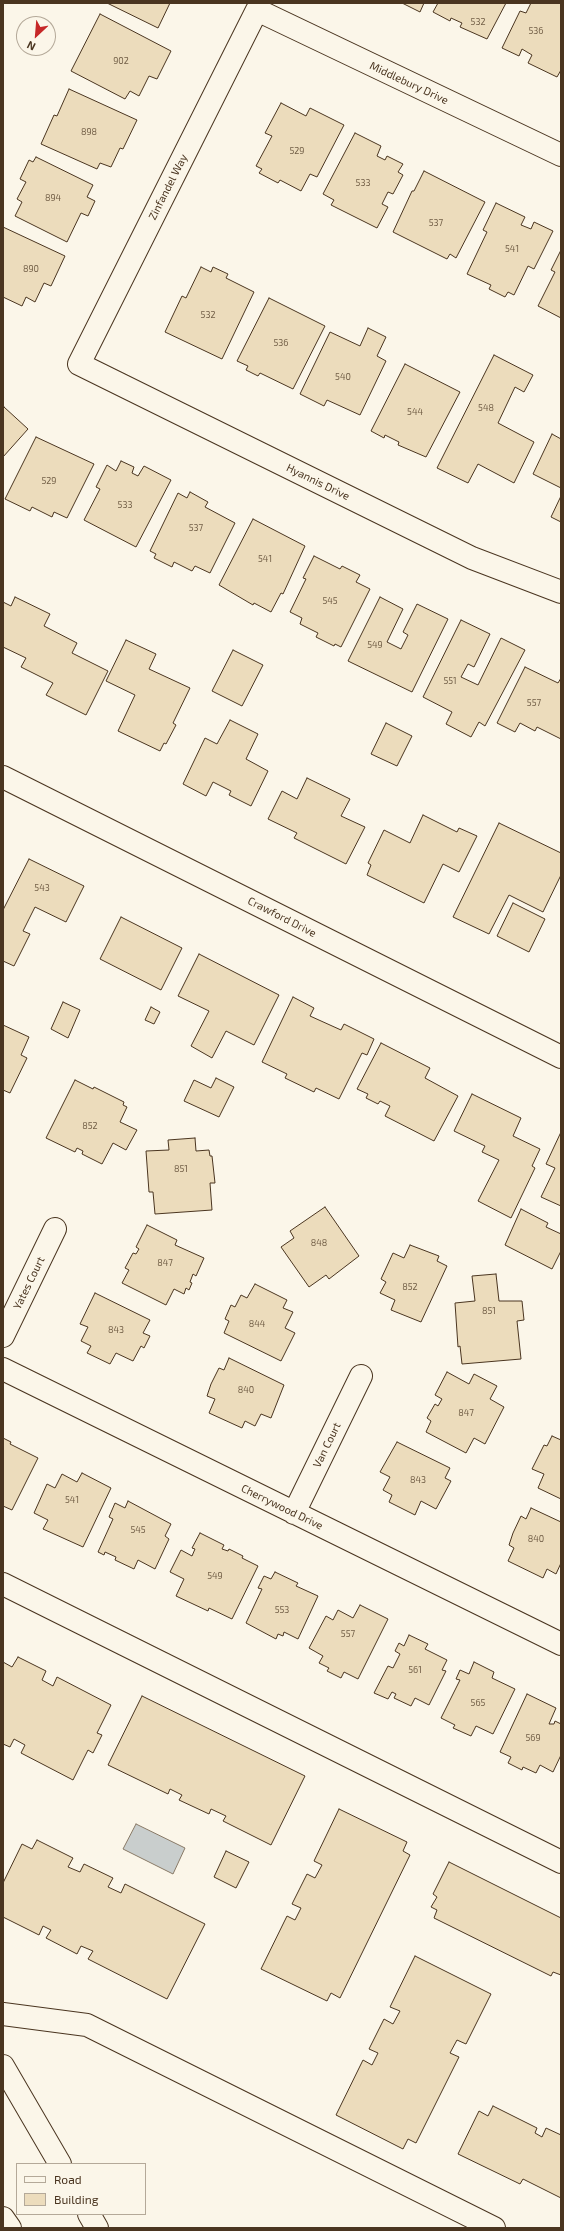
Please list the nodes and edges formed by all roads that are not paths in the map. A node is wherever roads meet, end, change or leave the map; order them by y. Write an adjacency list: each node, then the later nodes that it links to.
1 (257, 10): 2 (street, Middlebury Drive); 3 (street, Zinfandel Way)
2 (561, 155)
3 (79, 364): 4 (street, Hyannis Drive)
4 (561, 592)
5 (6, 786): 6 (street, Crawford Drive)
6 (561, 1057)
7 (55, 1229): 8 (street, Yates Court)
8 (3, 1336)
9 (3, 1370): 11 (street, Cherrywood Drive)
10 (361, 1376): 11 (street, Van Court)
11 (294, 1514): 13 (street, Cherrywood Drive)
12 (3, 1584): 14 (street)
13 (561, 1644)
14 (561, 1862)
15 (3, 2014): 22 (street)
16 (3, 2066): 17 (street)
17 (59, 2163)
18 (90, 2215): 21 (street)
19 (3, 2218): 20 (street)
20 (10, 2228)
21 (97, 2228)
22 (494, 2228)

